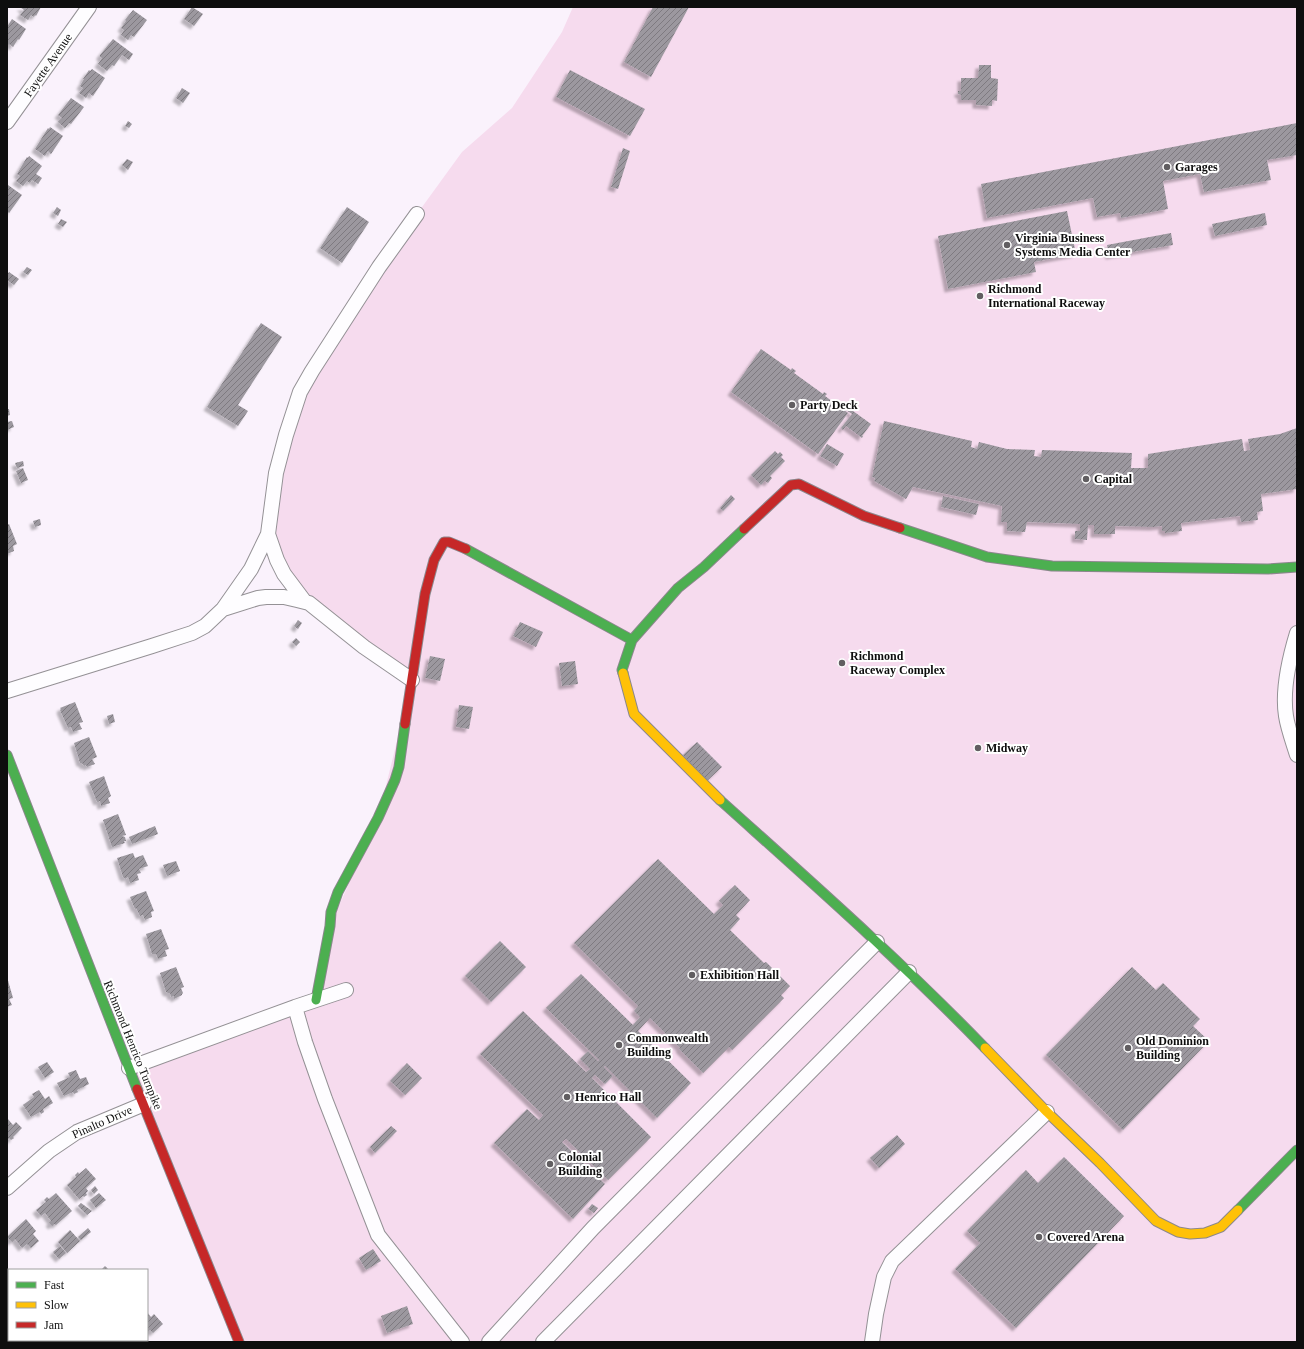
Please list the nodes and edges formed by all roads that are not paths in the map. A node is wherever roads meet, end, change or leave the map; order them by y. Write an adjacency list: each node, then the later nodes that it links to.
1 (89, 7): 2 (street, Fayette Avenue)
2 (7, 122)
3 (417, 214): 4 (street)
4 (268, 534): 6 (street); 7 (street)
5 (1297, 567): 9 (street)
6 (305, 602): 7 (street); 10 (street)
7 (223, 609): 11 (street)
8 (1297, 633): 13 (street)
9 (632, 640): 10 (street); 14 (street)
10 (412, 680): 17 (street)
11 (7, 691)
12 (7, 755): 19 (street, Richmond Henrico Turnpike)
13 (1297, 755)
14 (877, 942): 15 (street); 26 (street)
15 (909, 972): 21 (street); 27 (street)
16 (346, 990): 17 (street)
17 (316, 1000): 18 (street)
18 (295, 1007): 19 (street); 25 (street)
19 (129, 1068): 20 (street, Richmond Henrico Turnpike)
20 (144, 1104): 23 (street, Pinalto Drive); 24 (street, Richmond Henrico Turnpike)
21 (1046, 1112): 22 (street); 28 (street)
22 (1297, 1150)
23 (7, 1188)
24 (239, 1342)
25 (462, 1342)
26 (489, 1342)
27 (543, 1342)
28 (872, 1342)

